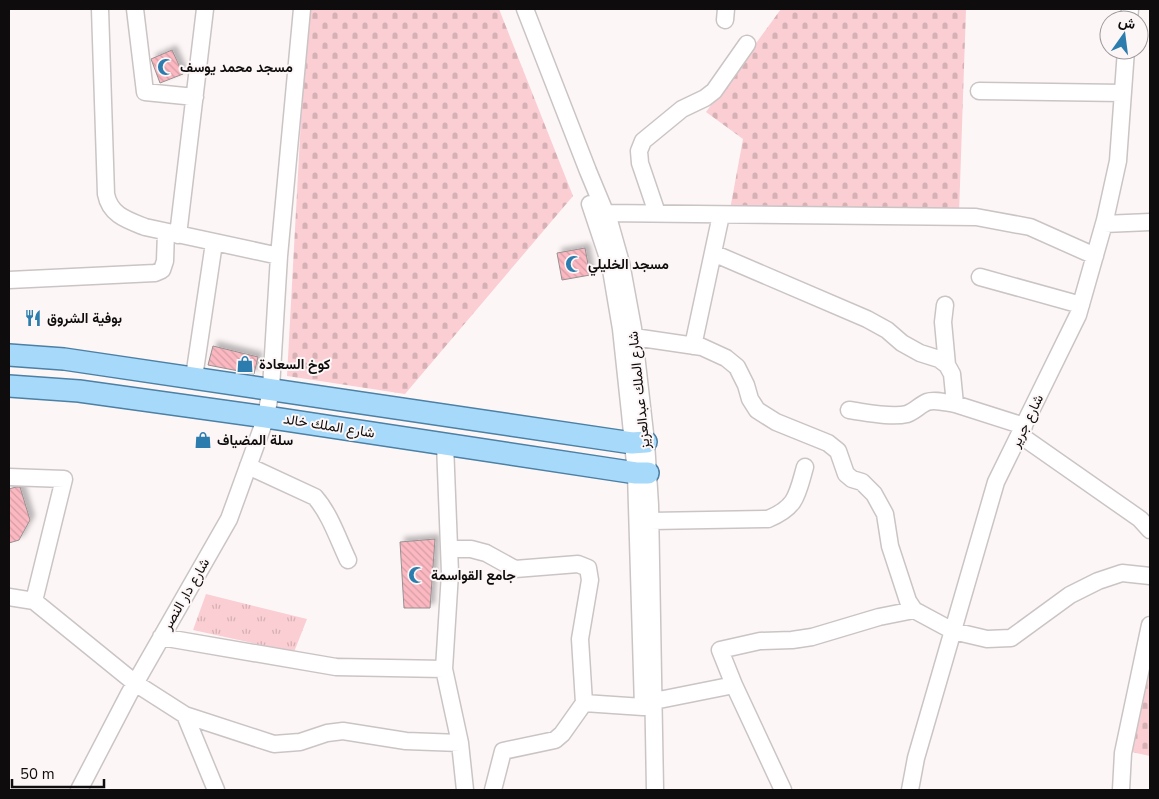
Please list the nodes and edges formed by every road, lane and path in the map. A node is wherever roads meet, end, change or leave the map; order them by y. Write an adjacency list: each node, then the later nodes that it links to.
1 (100, 9): 18 (street)
2 (125, 9): 3 (street)
3 (135, 9): 12 (street)
4 (205, 9): 12 (street)
5 (302, 9): 21 (street, شارع دار النصر)
6 (514, 9): 38 (street, شارع الملك عبدالعزيز)
7 (525, 9): 13 (street, شارع الملك عبدالعزيز)
8 (747, 44): 14 (street)
9 (1125, 60): 11 (street, شارع جرير)
10 (979, 91): 11 (street)
11 (1122, 94): 17 (street, شارع جرير)
12 (195, 97): 18 (street)
13 (606, 213): 14 (street); 27 (street, شارع الملك عبدالعزيز)
14 (657, 214): 15 (street)
15 (721, 215): 20 (street); 22 (street)
16 (1150, 222): 17 (street)
17 (1104, 224): 22 (street, شارع جرير)
18 (172, 233): 19 (street); 24 (street)
19 (214, 243): 21 (street); 31 (street)
20 (713, 253): 28 (street); 30 (street)
21 (279, 256): 33 (street, شارع دار النصر)
22 (1094, 256): 26 (street, شارع جرير)
23 (980, 277): 26 (street)
24 (9, 280)
25 (945, 304): 30 (street)
26 (1081, 305): 37 (street, شارع جرير)
27 (634, 336): 28 (street); 38 (street, شارع الملك عبدالعزيز)
28 (693, 346): 51 (street)
29 (9, 355): 31 (main road, شارع الملك خالد)
30 (947, 365): 34 (street)
31 (194, 377): 33 (main road, شارع الملك خالد)
32 (9, 386): 36 (main road, شارع الملك خالد)
33 (271, 388): 36 (street, شارع دار النصر); 38 (main road, شارع الملك خالد)
34 (954, 404): 35 (street); 37 (street)
35 (849, 410)
36 (266, 417): 39 (main road, شارع الملك خالد); 40 (street, شارع دار النصر)
37 (1022, 431): 45 (street); 53 (street, شارع جرير)
38 (639, 442): 42 (street, شارع الملك عبدالعزيز)
39 (445, 444): 42 (main road, شارع الملك خالد); 46 (street)
40 (248, 466): 47 (street); 54 (street, شارع دار النصر)
41 (805, 467): 44 (street)
42 (642, 473): 44 (street, شارع الملك عبدالعزيز); 59 (street, شارع الملك عبدالعزيز)
43 (9, 477): 50 (street)
44 (651, 521): 59 (street, شارع الملك عبدالعزيز)
45 (1150, 530)
46 (449, 549): 55 (street); 58 (street)
47 (348, 560)
48 (1150, 576): 53 (street)
49 (9, 597): 50 (street)
50 (34, 601): 56 (street)
51 (914, 610): 53 (street); 57 (street)
52 (1150, 625): 70 (street)
53 (953, 631): 69 (street, شارع جرير)
54 (161, 637): 55 (street); 56 (street, شارع دار النصر)
55 (444, 669): 61 (street)
56 (135, 683): 60 (street); 62 (street, شارع دار النصر)
57 (734, 685): 59 (street); 68 (street)
58 (584, 703): 59 (street); 65 (street)
59 (648, 704): 66 (street, شارع الملك عبدالعزيز); 67 (street, شارع الملك عبدالعزيز)
60 (185, 715): 61 (street); 63 (street)
61 (460, 743): 64 (street)
62 (79, 790)
63 (216, 790)
64 (465, 790)
65 (493, 790)
66 (645, 790)
67 (655, 790)
68 (783, 790)
69 (910, 790)
70 (1121, 790)

